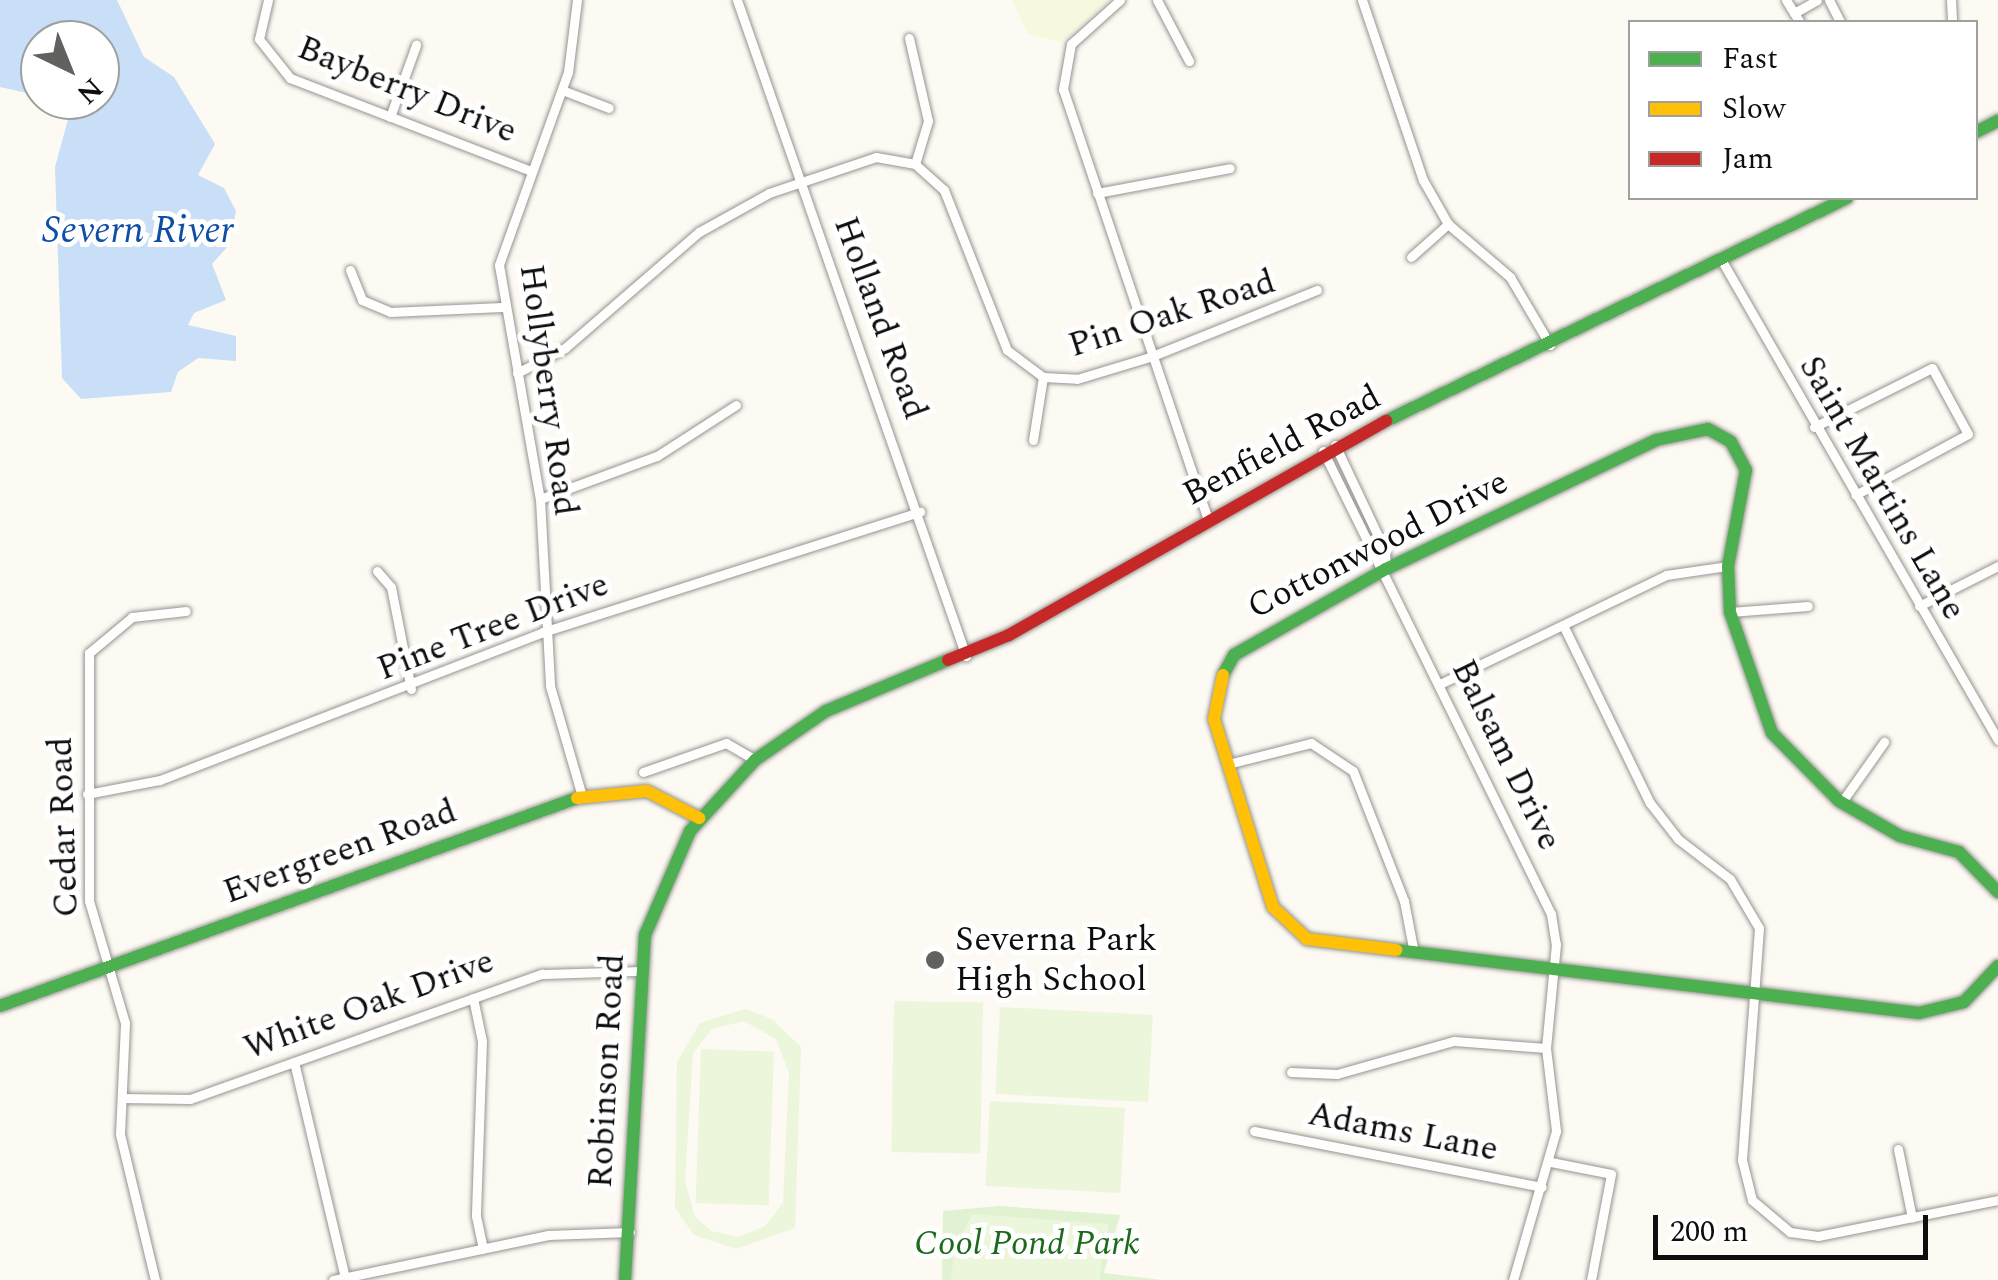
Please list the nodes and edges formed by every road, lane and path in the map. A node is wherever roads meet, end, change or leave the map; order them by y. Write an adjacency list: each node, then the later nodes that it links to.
1 (268, 0): 16 (street, Bayberry Drive)
2 (577, 0): 14 (street, Hollyberry Road)
3 (737, 0): 20 (street, Holland Road)
4 (1120, 0): 21 (street)
5 (1157, 0): 13 (street)
6 (1362, 0): 23 (street)
7 (1786, 0): 9 (street)
8 (1817, 0): 9 (street)
9 (1794, 12): 10 (street)
10 (1799, 20)
11 (909, 38): 17 (street)
12 (416, 45): 16 (street)
13 (1189, 61)
14 (562, 90): 15 (street); 19 (street, Hollyberry Road)
15 (608, 108)
16 (390, 117): 19 (street, Bayberry Drive)
17 (915, 164): 20 (street); 32 (street, Pin Oak Road)
18 (1230, 168): 21 (street)
19 (530, 170): 28 (street, Hollyberry Road)
20 (802, 180): 31 (street); 39 (street, Holland Road)
21 (1097, 192): 30 (street)
22 (1843, 200): 25 (street, Benfield Road)
23 (1448, 224): 24 (street); 29 (street)
24 (1411, 257)
25 (1722, 261): 29 (street, Benfield Road); 34 (street, Saint Martins Lane)
26 (350, 270): 28 (street)
27 (1317, 290): 30 (street, Pin Oak Road)
28 (502, 306): 31 (street, Hollyberry Road)
29 (1551, 346): 36 (street, Benfield Road)
30 (1150, 357): 32 (street, Pin Oak Road); 40 (street)
31 (517, 373): 38 (street, Hollyberry Road)
32 (1043, 377): 35 (street)
33 (736, 405): 38 (street)
34 (1814, 427): 37 (street, Saint Martins Lane); 37 (street)
35 (1033, 440)
36 (1329, 448): 40 (street, Benfield Road); 43 (street, Balsam Drive)
37 (1855, 495): 46 (street, Saint Martins Lane)
38 (540, 499): 50 (street, Hollyberry Road)
39 (920, 512): 50 (street, Pine Tree Drive); 51 (street, Holland Road)
40 (1208, 520): 51 (street, Benfield Road)
41 (1728, 566): 43 (street, Cottonwood Drive); 48 (street, Cottonwood Drive); 49 (street)
42 (1998, 566): 46 (street)
43 (1386, 569): 52 (street, Balsam Drive); 59 (street, Cottonwood Drive)
44 (376, 571): 53 (street)
45 (1808, 606): 48 (street)
46 (1919, 606): 55 (street, Saint Martins Lane)
47 (186, 611): 61 (street, Cedar Road)
48 (1730, 612): 63 (street, Cottonwood Drive)
49 (1563, 625): 52 (street); 71 (street)
50 (543, 632): 53 (street, Pine Tree Drive); 62 (street, Hollyberry Road)
51 (966, 656): 58 (street, Benfield Road)
52 (1442, 683): 70 (street, Balsam Drive)
53 (411, 689): 61 (street, Pine Tree Drive)
54 (1998, 717): 55 (street)
55 (1987, 723): 56 (street, Saint Martins Lane)
56 (1998, 740)
57 (1884, 742): 63 (street)
58 (755, 760): 60 (street); 64 (street, Benfield Road)
59 (1228, 764): 66 (street, Cottonwood Drive); 66 (street)
60 (643, 772)
61 (87, 794): 68 (street, Cedar Road)
62 (582, 796): 64 (street, Evergreen Road); 68 (street, Evergreen Road)
63 (1841, 803): 65 (street, Cottonwood Drive)
64 (699, 818): 69 (street, Robinson Road)
65 (1998, 892)
66 (1414, 953): 70 (street, Cottonwood Drive)
67 (1998, 966): 71 (street, Cottonwood Drive)
68 (108, 969): 73 (street, Evergreen Road); 77 (street, Cedar Road)
69 (637, 971): 72 (street, White Oak Drive); 84 (street, Robinson Road)
70 (1554, 971): 71 (street, Cottonwood Drive); 74 (street, Balsam Drive)
71 (1760, 996): 83 (street)
72 (473, 998): 75 (street, White Oak Drive); 85 (street)
73 (0, 1006)
74 (1546, 1048): 76 (street); 80 (street, Balsam Drive)
75 (294, 1062): 77 (street, White Oak Drive); 86 (street)
76 (1291, 1072)
77 (122, 1098): 87 (street, Cedar Road)
78 (1254, 1131): 81 (street, Adams Lane)
79 (1898, 1149): 83 (street)
80 (1551, 1162): 81 (street, Balsam Drive); 91 (street)
81 (1542, 1187): 90 (street, Balsam Drive)
82 (1998, 1200): 83 (street)
83 (1912, 1218)
84 (630, 1232): 85 (street); 89 (street, Robinson Road)
85 (482, 1248): 86 (street)
86 (345, 1278): 88 (street)
87 (155, 1280)
88 (333, 1280)
89 (625, 1280)
90 (1513, 1280)
91 (1590, 1280)

